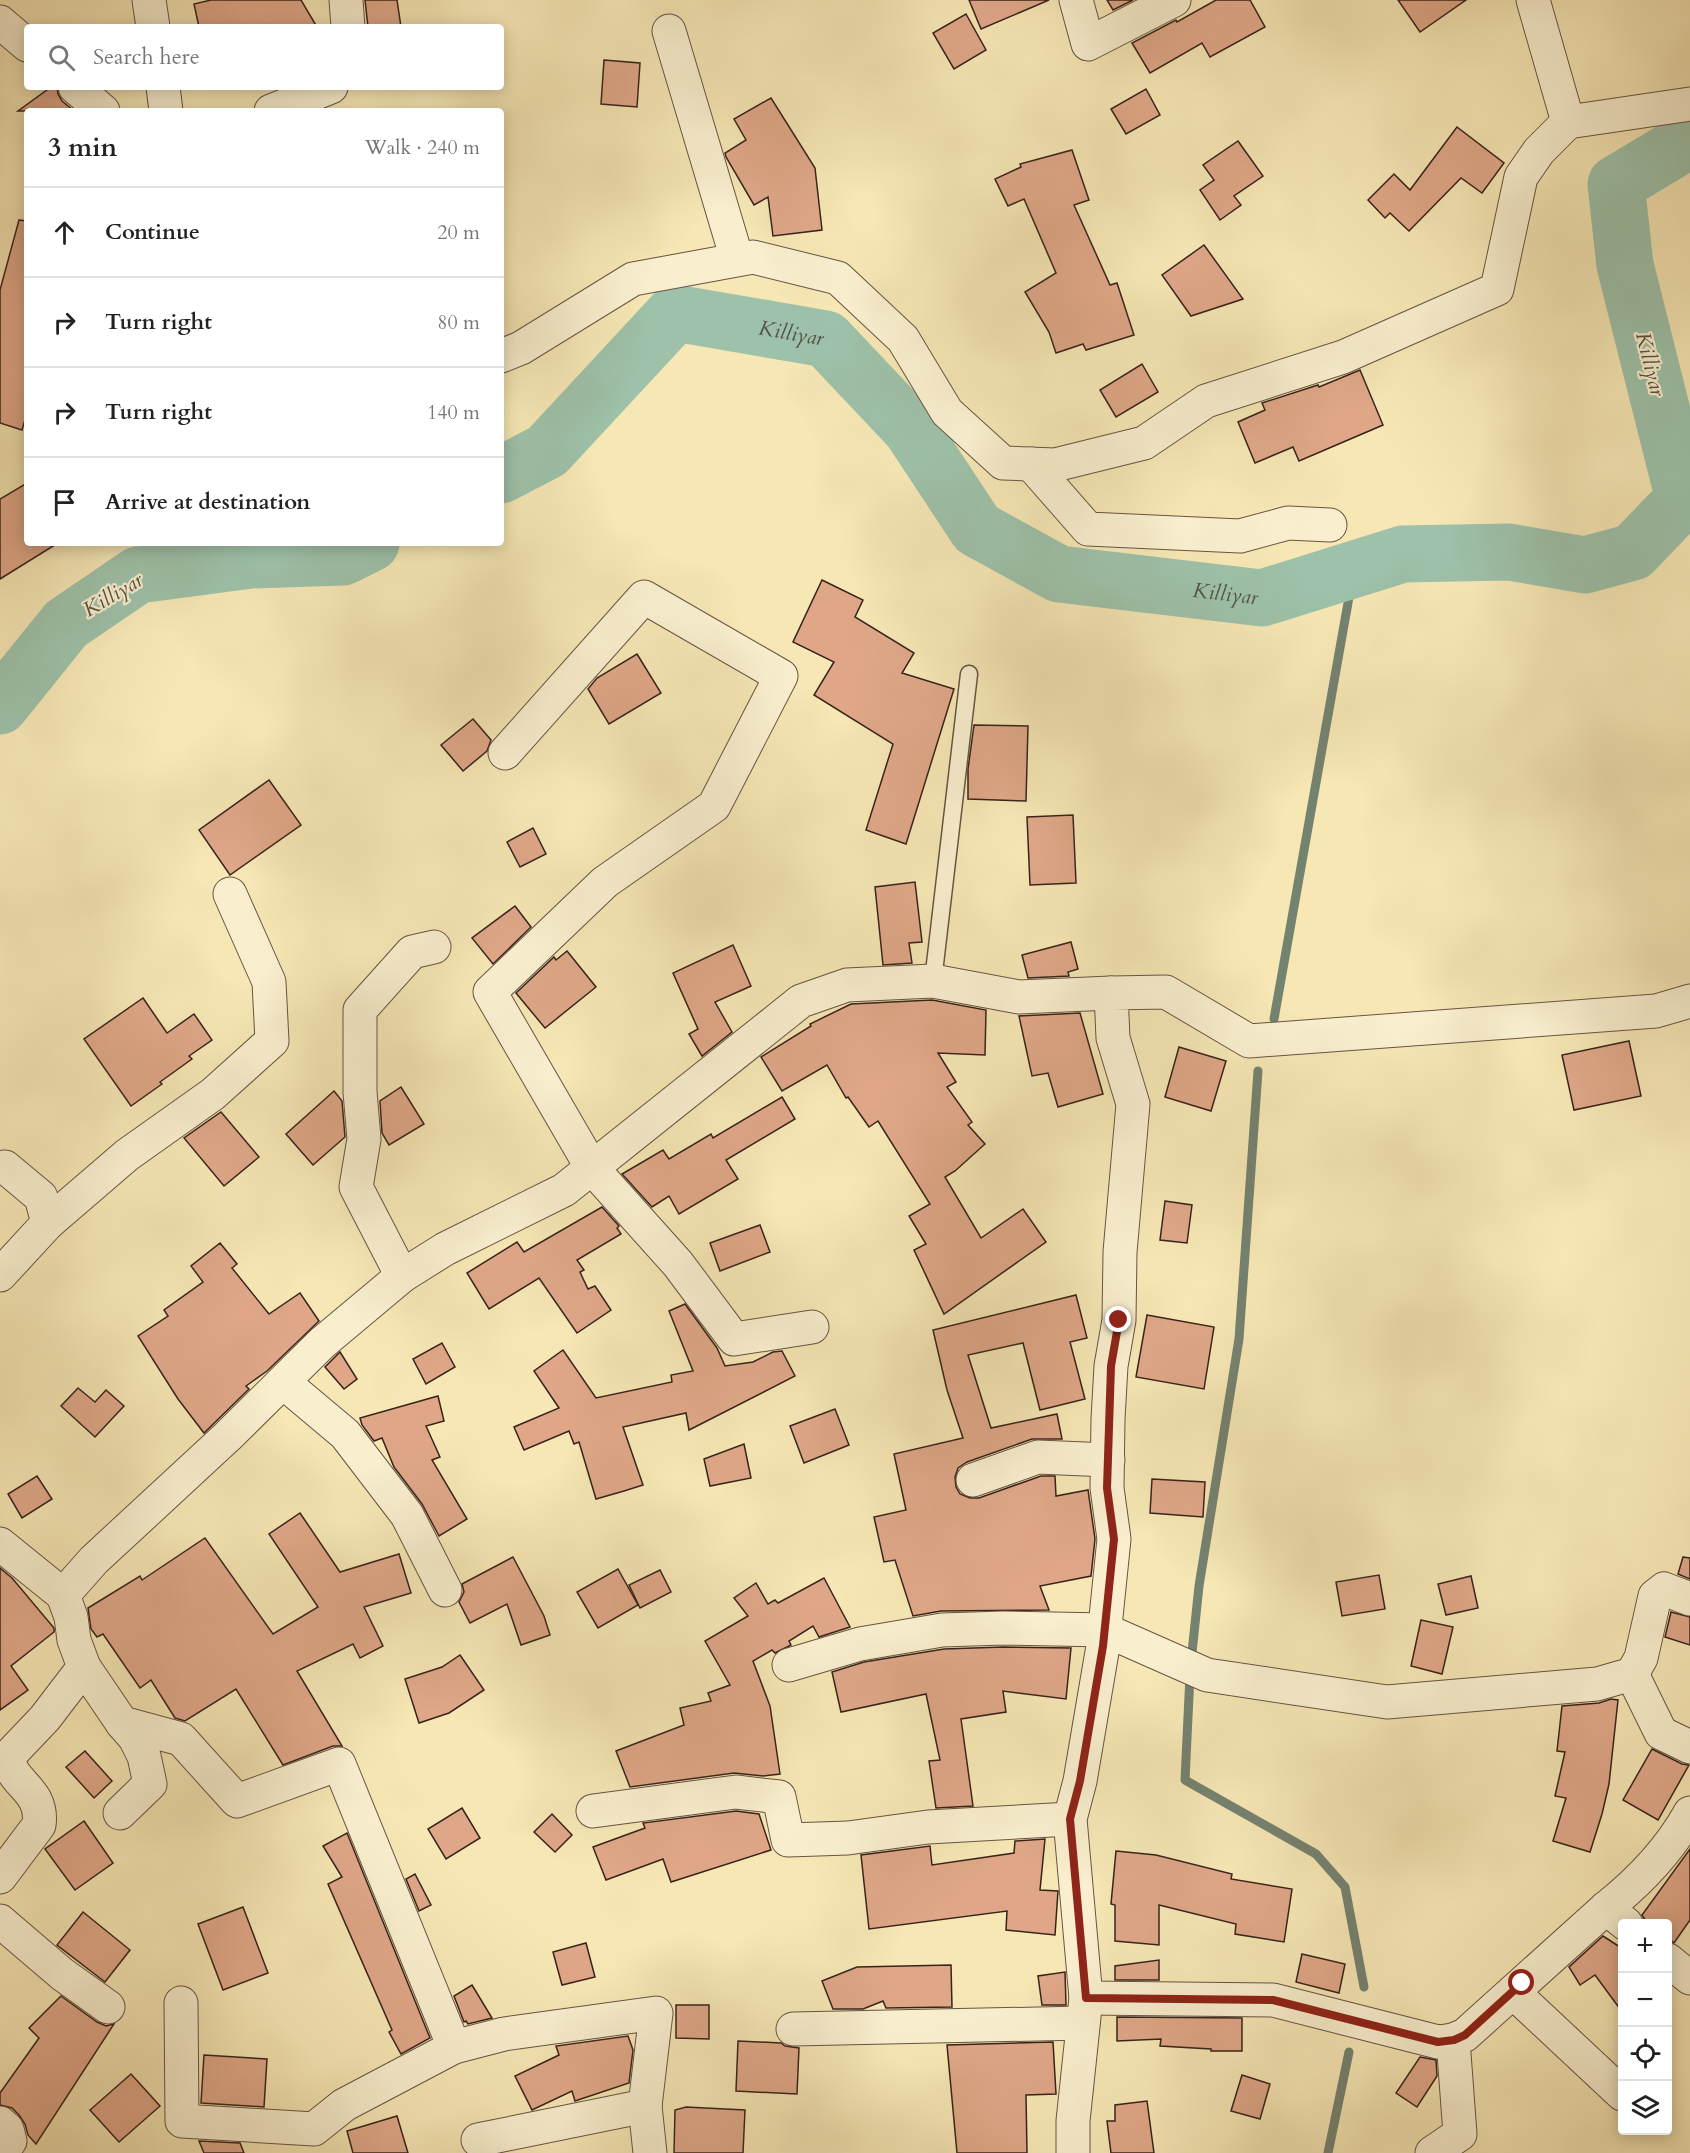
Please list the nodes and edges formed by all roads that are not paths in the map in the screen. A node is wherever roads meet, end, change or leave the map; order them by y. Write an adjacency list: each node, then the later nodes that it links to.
1 (149, 0): 7 (street)
2 (346, 0): 8 (street)
3 (1076, 0): 4 (street)
4 (1174, 0)
5 (1533, 0): 18 (street)
6 (0, 22): 10 (street)
7 (153, 24)
8 (348, 24)
9 (669, 31): 19 (street)
10 (24, 42)
11 (78, 90): 15 (street)
12 (162, 90): 16 (street)
13 (324, 90): 17 (street)
14 (1690, 104): 18 (street)
15 (100, 108)
16 (166, 108)
17 (278, 108)
18 (1568, 122): 21 (street)
19 (737, 260): 20 (street); 21 (street)
20 (504, 355)
21 (1031, 464): 22 (street)
22 (1330, 525)
23 (969, 674): 27 (lane)
24 (505, 753): 31 (street)
25 (230, 894): 32 (street)
26 (434, 946): 34 (street)
27 (933, 981): 28 (street); 31 (street)
28 (1111, 993): 29 (street); 37 (street)
29 (1690, 1001)
30 (5, 1167): 32 (street)
31 (592, 1168): 34 (street); 35 (street)
32 (48, 1223): 33 (street)
33 (0, 1275)
34 (402, 1276): 36 (street)
35 (812, 1327)
36 (284, 1382): 40 (street); 41 (street)
37 (1108, 1460): 38 (street); 43 (street)
38 (973, 1480)
39 (0, 1544): 41 (street)
40 (444, 1590)
41 (63, 1595): 45 (street)
42 (1690, 1599): 46 (street)
43 (1105, 1630): 44 (street); 46 (street); 52 (street)
44 (789, 1665)
45 (84, 1667): 47 (street); 53 (street)
46 (1632, 1674): 48 (street)
47 (122, 1723): 50 (street); 64 (street)
48 (1690, 1748)
49 (593, 1810): 52 (street)
50 (120, 1813)
51 (1690, 1814): 54 (street)
52 (1070, 1819): 61 (street)
53 (0, 1877)
54 (1616, 1916): 58 (street)
55 (0, 1921): 60 (street)
56 (1672, 1963): 57 (street)
57 (1690, 1978)
58 (1513, 1992): 63 (street); 65 (street)
59 (181, 2003): 64 (street)
60 (108, 2007)
61 (1085, 2010): 62 (street); 63 (street); 72 (street)
62 (793, 2029)
63 (1454, 2040): 69 (street)
64 (454, 2047): 66 (street)
65 (1618, 2089)
66 (645, 2106): 68 (street); 71 (street)
67 (0, 2123): 70 (street)
68 (478, 2140)
69 (1467, 2143): 73 (street)
70 (1, 2153)
71 (650, 2153)
72 (1073, 2153)
73 (1432, 2153)

